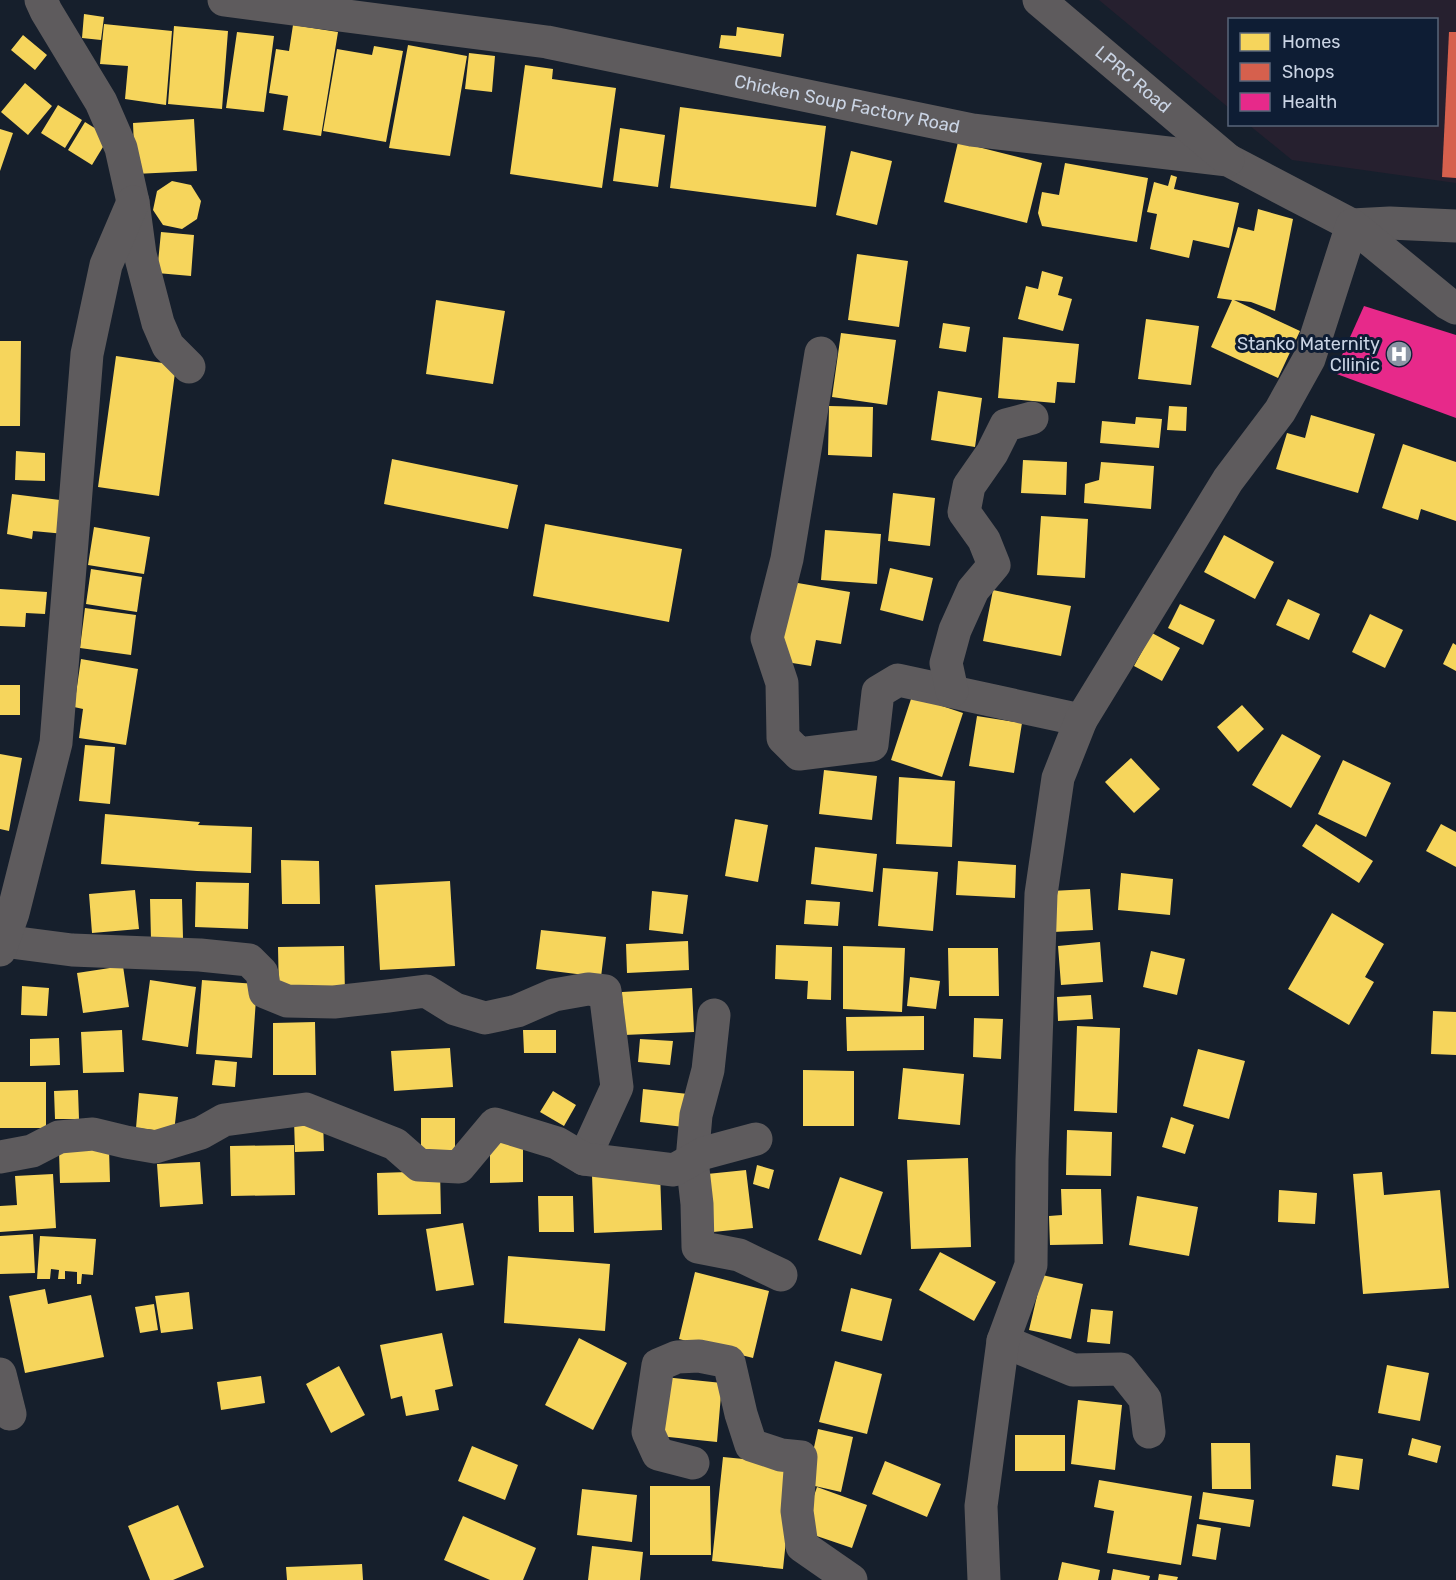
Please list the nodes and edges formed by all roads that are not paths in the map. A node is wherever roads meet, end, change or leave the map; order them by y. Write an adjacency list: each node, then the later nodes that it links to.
1 (41, 0): 5 (street)
2 (224, 0): 4 (street, Chicken Soup Factory Road)
3 (1039, 0): 4 (street, LPRC Road)
4 (1228, 160): 6 (street, Chicken Soup Factory Road)
5 (133, 202): 10 (street); 14 (street)
6 (1352, 225): 7 (street); 8 (street, Chicken Soup Factory Road); 13 (street)
7 (1456, 226)
8 (1456, 308)
9 (821, 353): 12 (street)
10 (189, 367)
11 (1032, 418): 12 (street)
12 (952, 691): 13 (street)
13 (1081, 720): 21 (street)
14 (2, 945): 18 (street)
15 (714, 1015): 19 (street)
16 (756, 1139): 19 (street)
17 (0, 1157): 18 (street)
18 (584, 1159): 19 (street)
19 (692, 1160): 20 (street)
20 (782, 1275)
21 (1003, 1341): 24 (street); 27 (street)
22 (0, 1374): 23 (street)
23 (10, 1414)
24 (1149, 1432)
25 (693, 1463): 26 (street)
26 (851, 1580)
27 (984, 1580)

